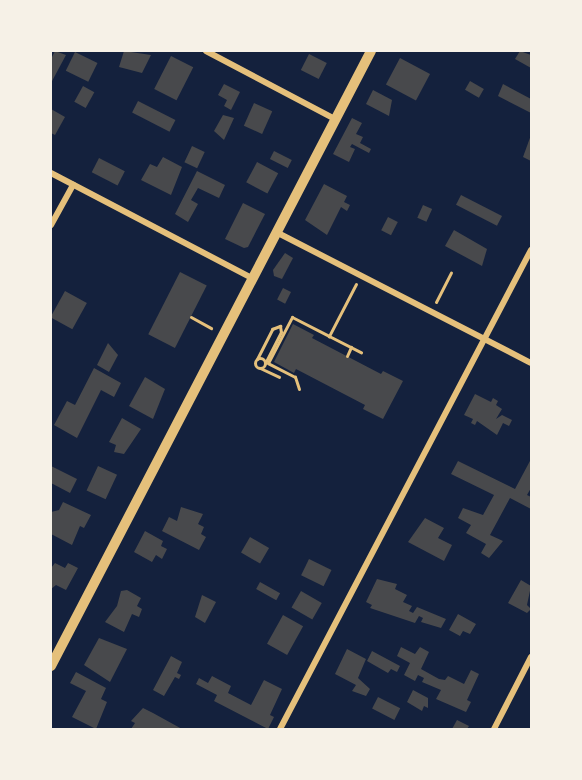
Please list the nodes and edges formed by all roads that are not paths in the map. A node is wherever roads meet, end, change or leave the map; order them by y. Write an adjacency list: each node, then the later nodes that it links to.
1 (206, 51): 3 (street)
2 (371, 51): 3 (street)
3 (335, 119): 7 (street)
4 (51, 173): 5 (street)
5 (73, 185): 6 (street); 9 (street)
6 (51, 225)
7 (278, 233): 9 (street); 10 (street)
8 (531, 250): 10 (street)
9 (254, 279): 13 (street)
10 (484, 339): 11 (street); 14 (street)
11 (531, 363)
12 (531, 657): 15 (street)
13 (51, 666)
14 (280, 729)
15 (494, 729)

